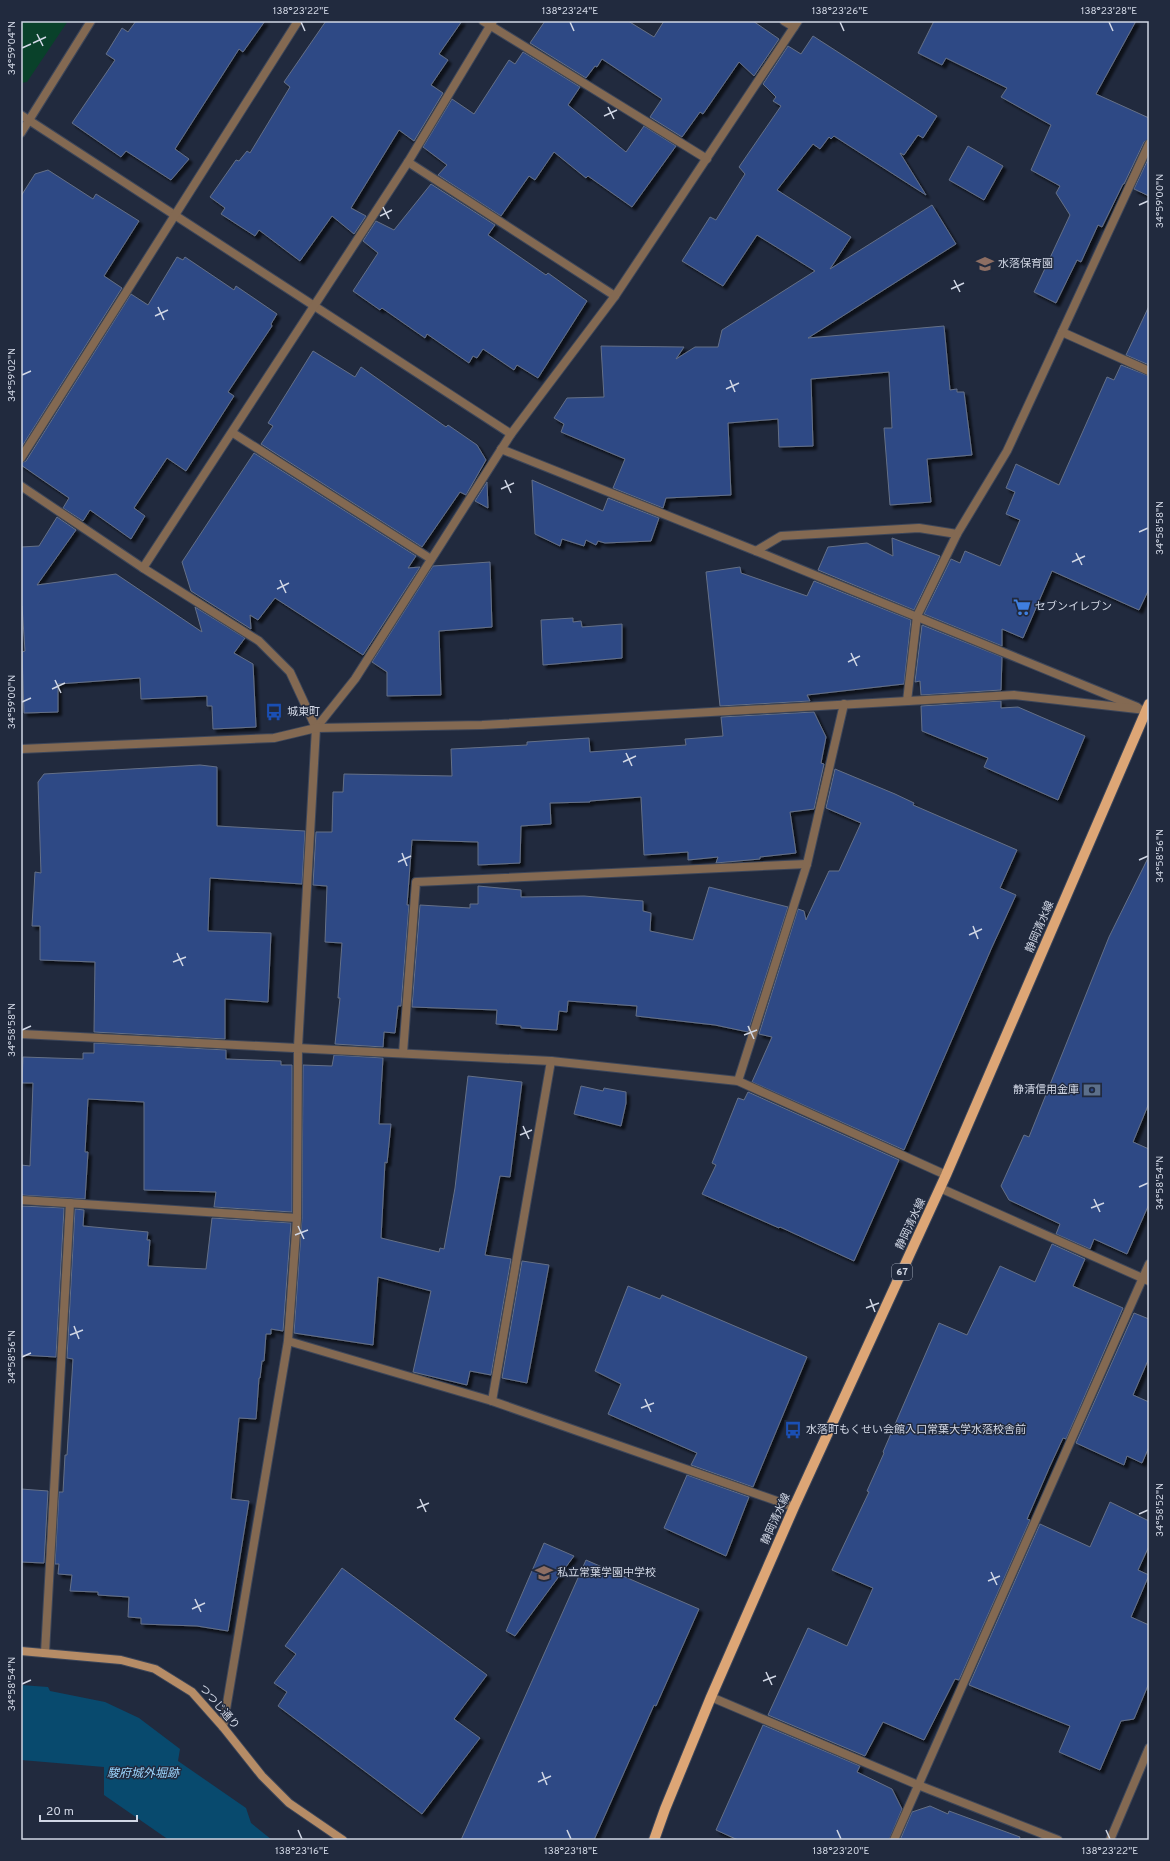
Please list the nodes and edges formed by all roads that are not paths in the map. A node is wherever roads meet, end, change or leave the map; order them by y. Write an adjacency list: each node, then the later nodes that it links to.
1 (91, 21): 7 (street)
2 (298, 21): 12 (street)
3 (784, 21): 5 (street)
4 (488, 23): 10 (street); 11 (street)
5 (796, 24): 10 (street)
6 (21, 115): 7 (street)
7 (29, 120): 8 (street); 12 (street)
8 (21, 133)
9 (1149, 144): 15 (street)
10 (707, 159): 13 (street)
11 (408, 162): 13 (street); 14 (street)
12 (176, 214): 14 (street); 20 (street)
13 (615, 296): 18 (street)
14 (315, 305): 17 (street); 18 (street)
15 (1062, 332): 16 (street); 22 (street)
16 (1149, 371)
17 (233, 433): 24 (street); 25 (street)
18 (511, 434): 19 (street)
19 (501, 449): 23 (street); 24 (street)
20 (21, 458)
21 (21, 486): 25 (street)
22 (957, 534): 23 (street); 26 (street)
23 (756, 551): 26 (street)
24 (431, 559): 30 (street)
25 (143, 568): 30 (street)
26 (917, 616): 27 (street); 29 (street)
27 (907, 701): 28 (street); 29 (street)
28 (844, 704): 30 (street); 32 (street)
29 (1148, 709): 38 (main road, 静岡清水線 / 67)
30 (316, 728): 31 (street); 34 (street)
31 (21, 749)
32 (807, 864): 35 (street); 37 (street)
33 (21, 1034): 34 (street)
34 (298, 1048): 35 (street); 42 (street)
35 (404, 1053): 36 (street)
36 (551, 1061): 37 (street); 46 (street)
37 (738, 1081): 38 (street)
38 (946, 1175): 39 (main road, 静岡清水線 / 67)
39 (940, 1188): 44 (street); 47 (main road, 静岡清水線 / 67)
40 (21, 1200): 41 (street)
41 (70, 1203): 42 (street); 49 (street)
42 (296, 1218): 45 (street)
43 (1149, 1264): 44 (street)
44 (1146, 1280): 53 (street)
45 (288, 1341): 46 (street); 51 (street)
46 (492, 1401): 47 (street)
47 (794, 1508): 50 (main road, 静岡清水線 / 67)
48 (21, 1652): 49 (main road, つつじ通り)
49 (45, 1653): 51 (main road, つつじ通り)
50 (711, 1697): 53 (street); 55 (main road, 静岡清水線 / 67)
51 (223, 1727): 54 (main road, つつじ通り)
52 (1149, 1748): 58 (street)
53 (918, 1785): 56 (street); 57 (street)
54 (343, 1840)
55 (654, 1840)
56 (894, 1840)
57 (1058, 1840)
58 (1110, 1840)

